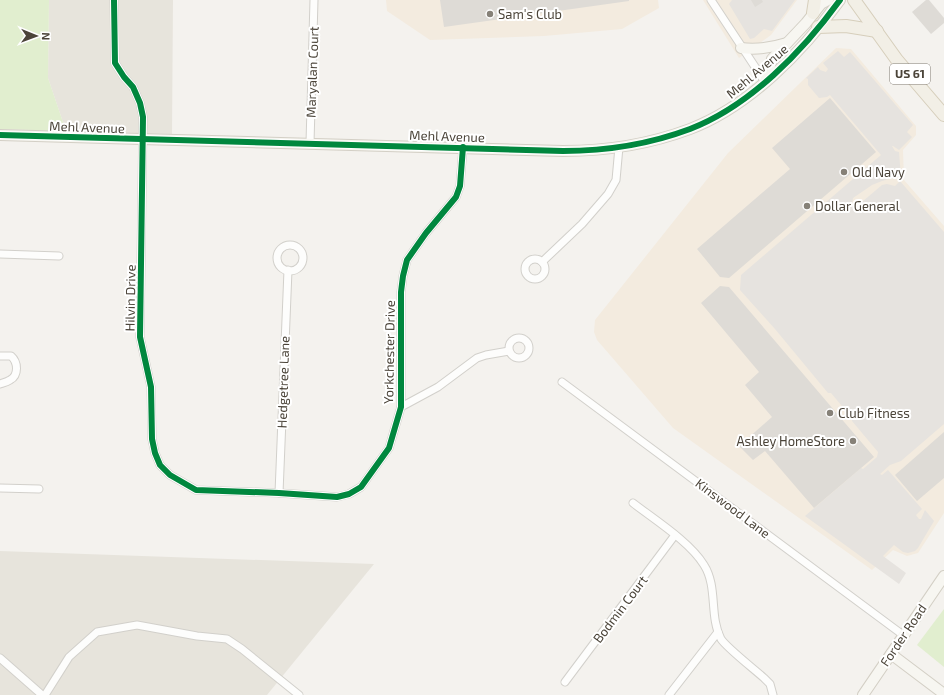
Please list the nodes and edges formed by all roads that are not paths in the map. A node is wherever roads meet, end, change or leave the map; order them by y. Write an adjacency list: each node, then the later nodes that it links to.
1 (114, 0): 16 (street, Hilvin Drive)
2 (314, 0): 17 (street, Maryalan Court)
3 (711, 0): 12 (street)
4 (815, 0): 8 (main road)
5 (828, 0): 8 (street, Mehl Avenue)
6 (840, 0): 9 (street, Mehl Avenue)
7 (854, 0): 10 (main road, US 61)
8 (814, 13): 11 (street, Mehl Avenue)
9 (818, 27): 10 (main road); 13 (street, Mehl Avenue)
10 (877, 31): 14 (main road, US 61)
11 (787, 43): 12 (street); 13 (street, Mehl Avenue)
12 (741, 48): 13 (street)
13 (765, 82): 19 (street, Mehl Avenue)
14 (944, 115)
15 (0, 135): 16 (street, Mehl Avenue)
16 (143, 140): 17 (street, Mehl Avenue); 29 (street, Hilvin Drive)
17 (310, 143): 18 (street, Mehl Avenue)
18 (463, 147): 19 (street, Mehl Avenue); 28 (street, Yorkchester Drive)
19 (618, 147): 22 (street)
20 (0, 254): 21 (street)
21 (59, 256)
22 (542, 262)
23 (288, 270): 32 (street, Hedgetree Lane)
24 (509, 351): 28 (street)
25 (0, 356): 27 (street)
26 (562, 382): 37 (street, Kinswood Lane)
27 (0, 384)
28 (401, 407): 32 (street, Yorkchester Drive)
29 (170, 475): 32 (street, Yorkchester Drive)
30 (0, 488): 31 (street)
31 (39, 489)
32 (279, 493)
33 (633, 503): 34 (street)
34 (675, 536): 36 (street); 40 (street, Bodmin Court)
35 (944, 576): 37 (street, Forder Road)
36 (718, 632): 45 (street); 46 (street)
37 (904, 635): 38 (street, Forder Road)
38 (891, 654): 41 (street); 47 (street, Forder Road)
39 (0, 658): 42 (street)
40 (565, 682)
41 (944, 694)
42 (42, 695)
43 (45, 695): 44 (street)
44 (299, 695)
45 (669, 695)
46 (773, 695)
47 (863, 695)

